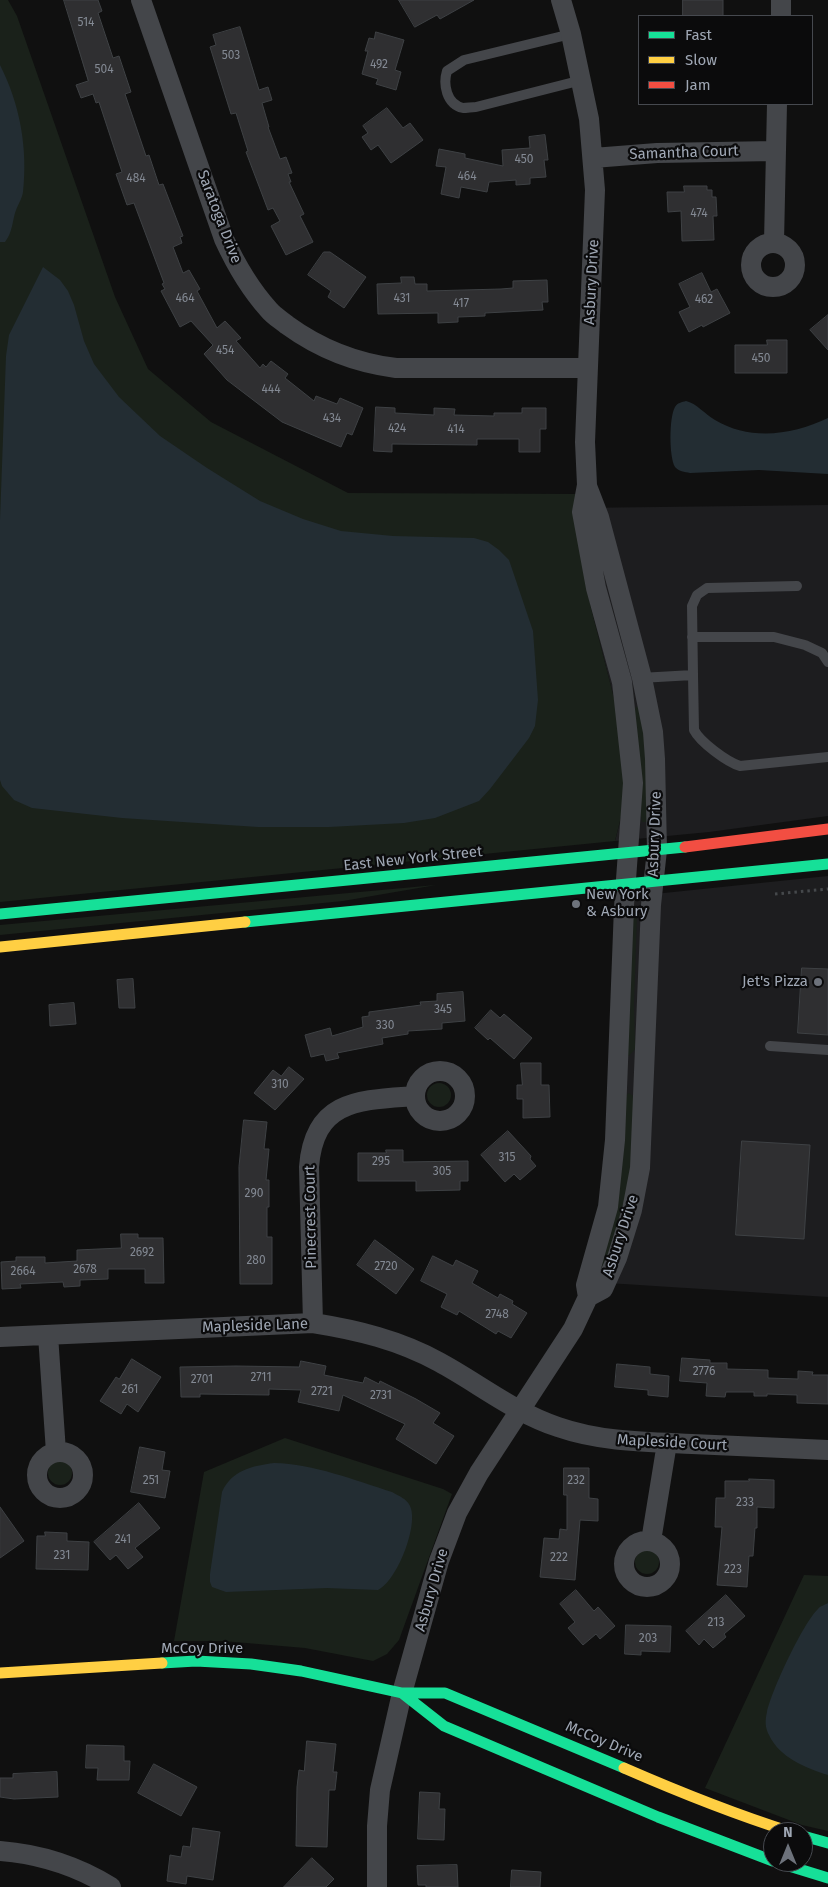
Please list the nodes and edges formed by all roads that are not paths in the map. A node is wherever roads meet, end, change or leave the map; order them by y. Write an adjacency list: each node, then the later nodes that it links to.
1 (142, 0): 11 (street, Saratoga Drive)
2 (561, 0): 5 (street, Asbury Drive)
3 (781, 0): 4 (street)
4 (781, 15)
5 (571, 34): 6 (street, Asbury Drive); 6 (lane)
6 (582, 80): 9 (street, Asbury Drive)
7 (777, 105): 8 (street)
8 (775, 151): 9 (street, Samantha Court); 10 (street)
9 (593, 158): 11 (street, Asbury Drive)
10 (774, 242)
11 (588, 368): 12 (street, Asbury Drive)
12 (586, 485): 17 (street, Asbury Drive); 18 (street, Asbury Drive)
13 (797, 586): 14 (lane)
14 (692, 637): 15 (lane); 16 (lane)
15 (828, 662)
16 (693, 675): 17 (lane); 19 (lane)
17 (642, 678): 18 (lane); 21 (street, Asbury Drive)
18 (622, 682): 22 (street, Asbury Drive)
19 (828, 757)
20 (828, 829): 21 (main road, East New York Street)
21 (657, 850): 22 (main road, East New York Street); 24 (street, Asbury Drive)
22 (628, 853): 25 (street, Asbury Drive); 26 (main road, East New York Street)
23 (828, 864): 24 (main road)
24 (654, 882): 25 (main road); 31 (street, Asbury Drive)
25 (626, 884): 27 (main road); 31 (street, Asbury Drive)
26 (0, 914)
27 (0, 947)
28 (770, 1046): 29 (lane)
29 (828, 1050)
30 (415, 1096): 32 (street, Pinecrest Court)
31 (588, 1297): 35 (street, Asbury Drive)
32 (313, 1323): 33 (street, Mapleside Lane); 35 (street, Mapleside Lane)
33 (48, 1336): 34 (street, Mapleside Lane); 38 (street)
34 (0, 1337)
35 (521, 1410): 36 (street, Mapleside Court); 41 (street, Asbury Drive)
36 (667, 1443): 37 (street, Mapleside Court); 39 (street)
37 (828, 1450)
38 (56, 1452)
39 (651, 1541)
40 (0, 1673): 41 (main road, McCoy Drive)
41 (402, 1692): 42 (main road, McCoy Drive); 46 (main road, McCoy Drive); 50 (street, Asbury Drive)
42 (763, 1823)
43 (813, 1839): 44 (main road)
44 (828, 1843)
45 (0, 1851): 49 (street)
46 (763, 1856)
47 (809, 1872): 48 (main road, McCoy Drive)
48 (828, 1878)
49 (111, 1887)
50 (376, 1887)

